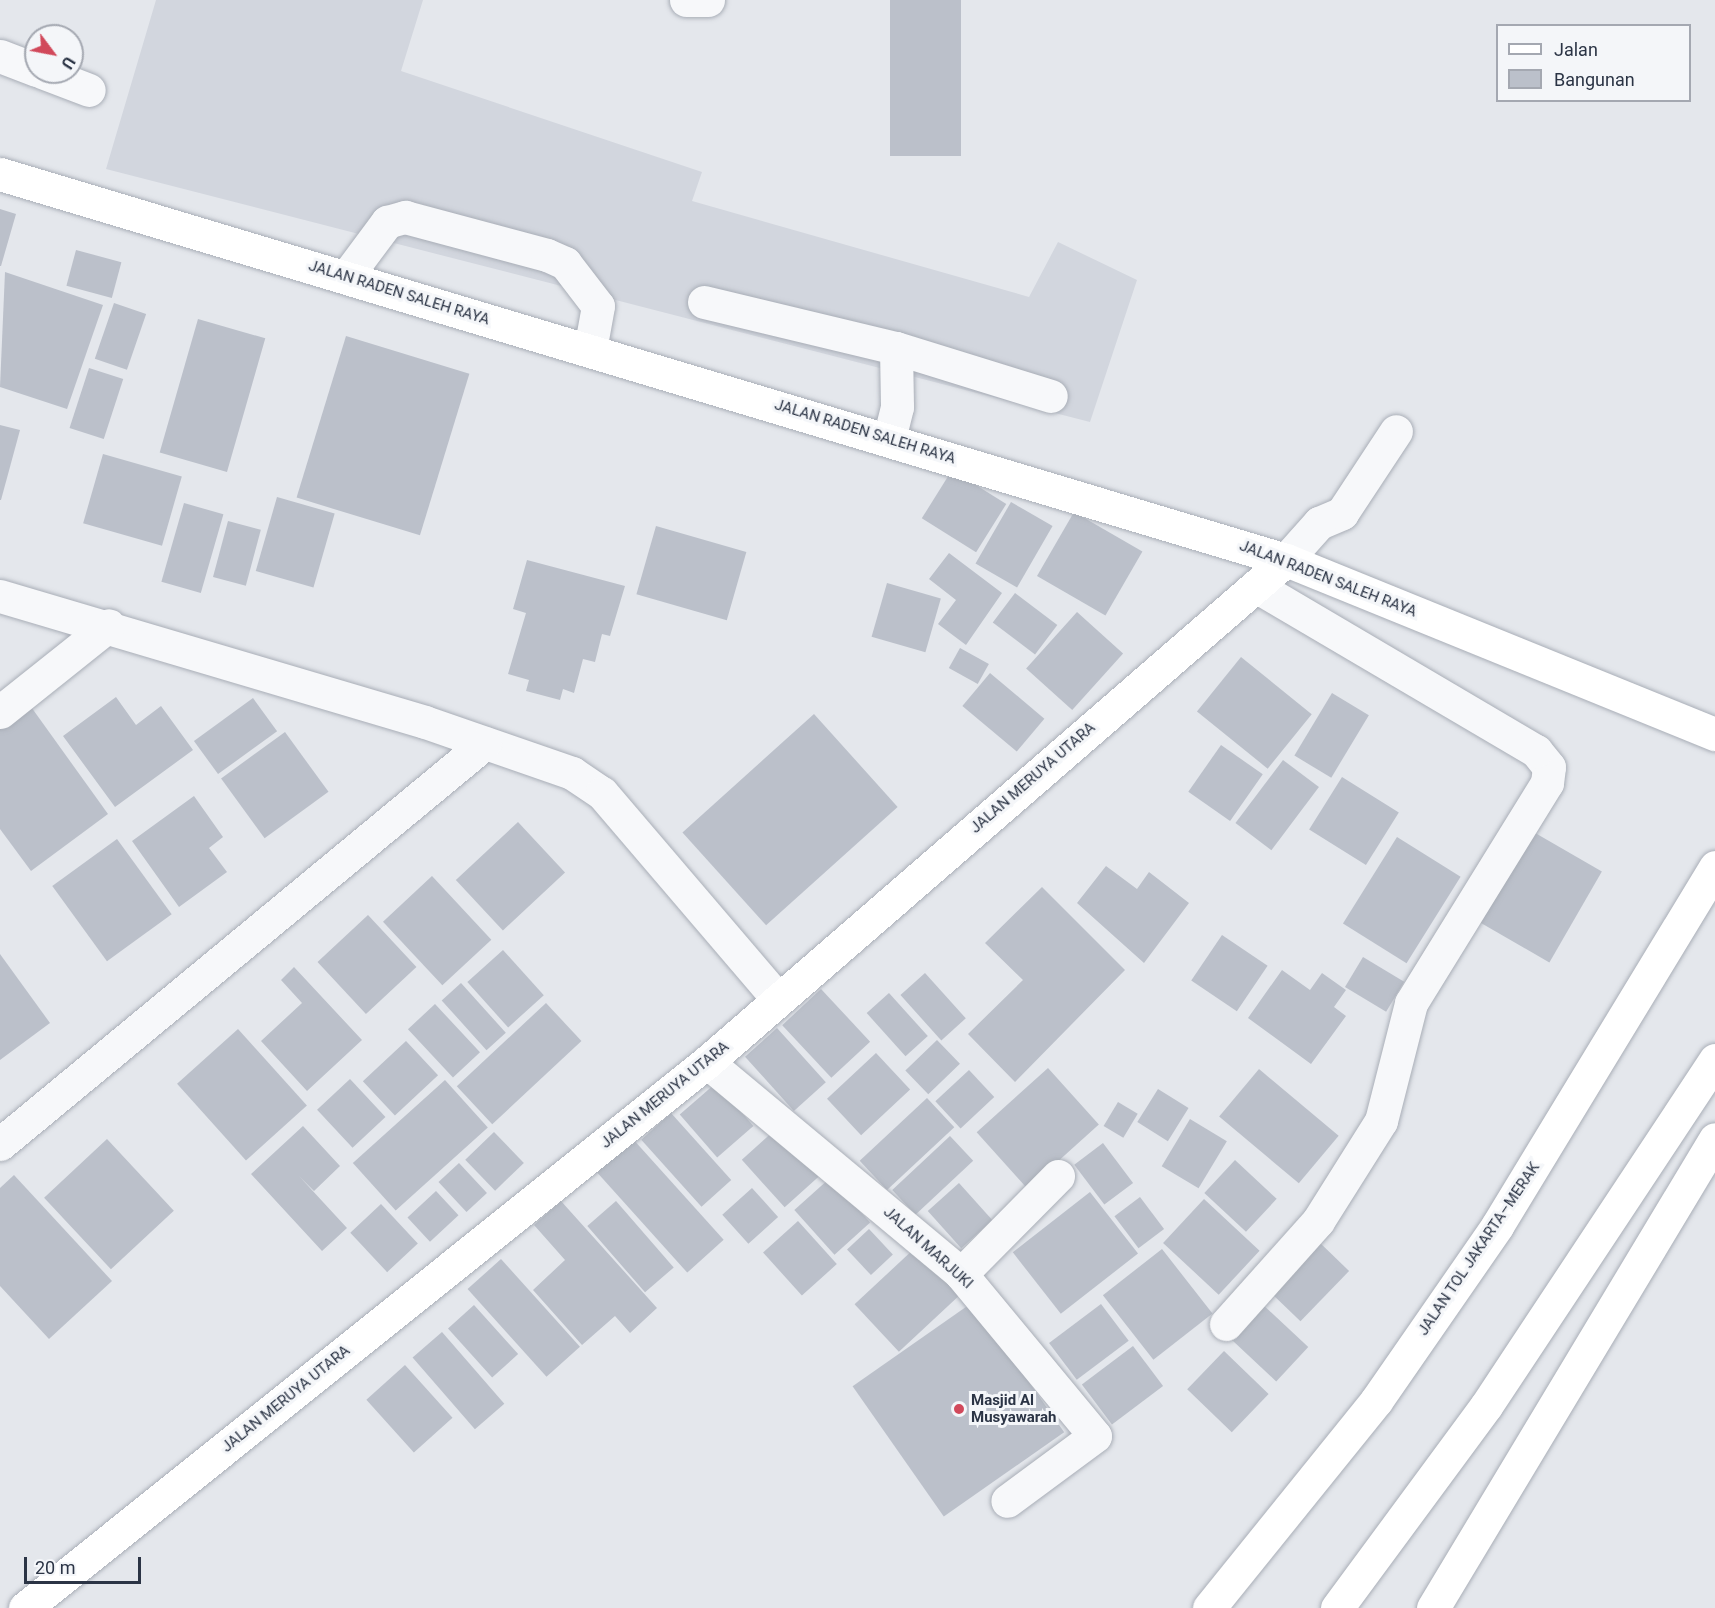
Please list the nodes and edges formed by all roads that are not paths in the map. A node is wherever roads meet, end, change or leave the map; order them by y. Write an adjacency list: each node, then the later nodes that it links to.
1 (686, 0): 2 (street)
2 (708, 0)
3 (0, 56): 4 (street)
4 (24, 65)
5 (74, 84): 6 (street)
6 (90, 90)
7 (0, 174): 8 (main road, JALAN RADEN SALEH RAYA)
8 (346, 278): 11 (main road, JALAN RADEN SALEH RAYA); 11 (street)
9 (704, 302): 10 (street)
10 (896, 348): 12 (street); 14 (street)
11 (590, 350): 14 (main road, JALAN RADEN SALEH RAYA)
12 (1051, 396)
13 (1396, 431): 15 (street)
14 (889, 440): 15 (main road, JALAN RADEN SALEH RAYA)
15 (1286, 560): 16 (main road, JALAN MERUYA UTARA); 20 (main road, JALAN RADEN SALEH RAYA)
16 (1256, 586): 23 (main road, JALAN MERUYA UTARA); 30 (street)
17 (0, 596): 18 (street)
18 (109, 625): 19 (street); 21 (street)
19 (0, 712)
20 (1715, 734)
21 (485, 743): 23 (street); 27 (street)
22 (1715, 867): 33 (main road, JALAN TOL JAKARTA–MERAK)
23 (778, 999): 25 (main road, JALAN MERUYA UTARA)
24 (1715, 1060): 34 (main road)
25 (707, 1062): 29 (street, JALAN MARJUKI); 32 (main road, JALAN MERUYA UTARA)
26 (1715, 1138): 35 (main road)
27 (0, 1144)
28 (1058, 1176): 29 (street)
29 (961, 1274): 31 (street, JALAN MARJUKI)
30 (1226, 1324)
31 (1007, 1502)
32 (25, 1608)
33 (1209, 1608)
34 (1337, 1608)
35 (1433, 1608)

